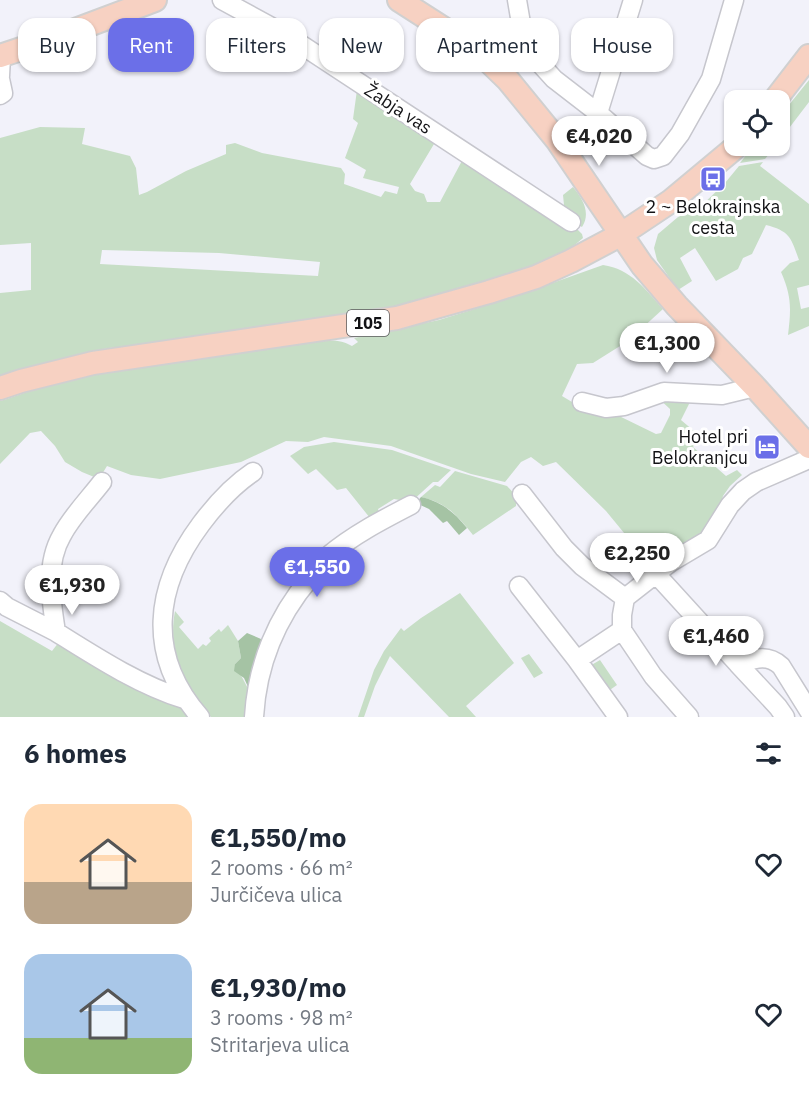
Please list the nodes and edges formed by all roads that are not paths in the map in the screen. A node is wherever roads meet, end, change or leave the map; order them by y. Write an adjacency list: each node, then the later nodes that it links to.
1 (155, 0): 7 (main road)
2 (222, 0): 14 (street, Žabja vas)
3 (399, 0): 15 (main road)
4 (517, 0): 12 (street)
5 (633, 0): 12 (street)
6 (734, 0): 12 (street)
7 (0, 56): 9 (street)
8 (809, 56): 10 (main road)
9 (0, 77): 11 (street)
10 (784, 90)
11 (0, 95)
12 (598, 113)
13 (725, 156): 15 (main road, 105)
14 (571, 222)
15 (620, 235): 16 (main road); 17 (main road, 105)
16 (755, 387): 18 (street); 19 (main road)
17 (0, 388)
18 (582, 402)
19 (809, 447)
20 (809, 459): 25 (street)
21 (253, 472): 33 (street)
22 (102, 482): 30 (street)
23 (522, 494): 27 (street)
24 (411, 505): 36 (street)
25 (656, 574): 27 (street); 32 (street)
26 (519, 586): 31 (street)
27 (625, 598): 29 (street)
28 (0, 602): 30 (street)
29 (622, 630): 31 (street); 38 (street)
30 (56, 632): 33 (street)
31 (577, 660): 37 (street)
32 (738, 664): 34 (street); 39 (street)
33 (184, 699): 35 (street)
34 (809, 711)
35 (200, 717)
36 (254, 717)
37 (618, 717)
38 (689, 717)
39 (785, 717)

